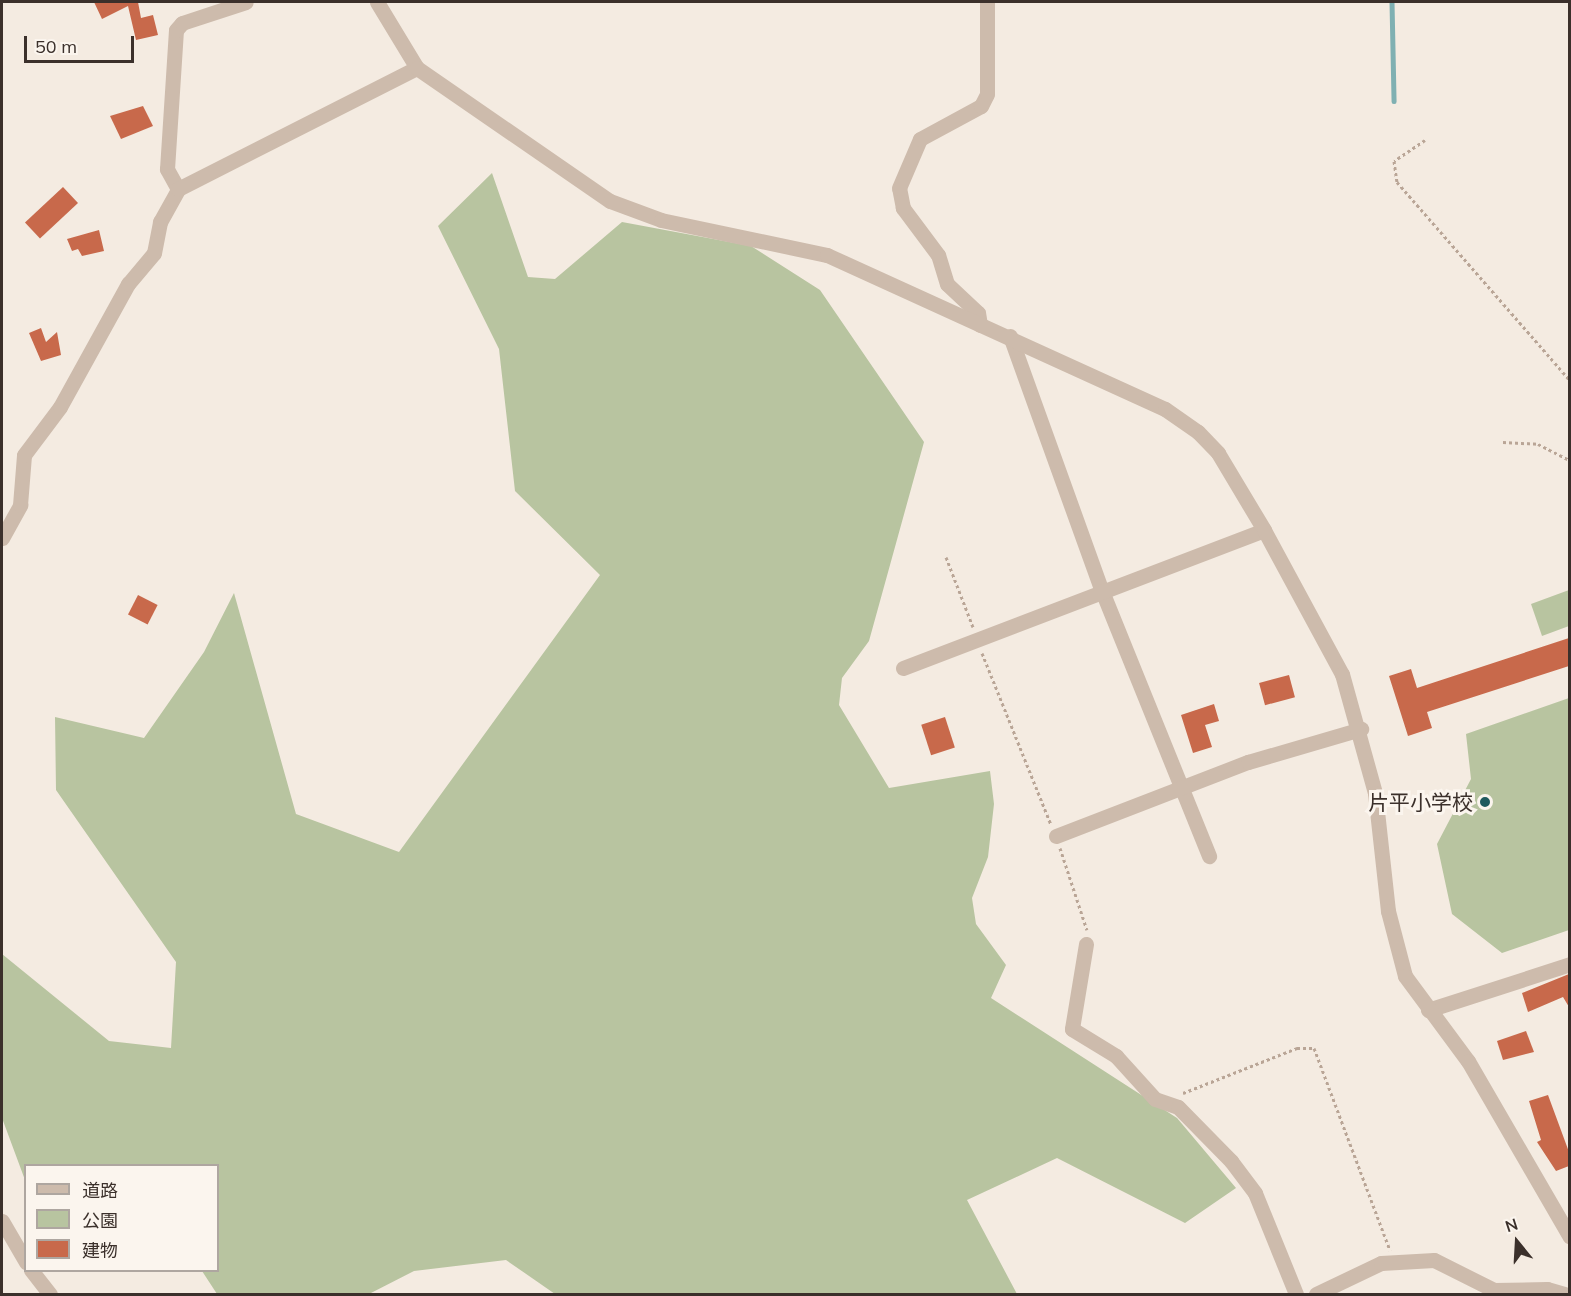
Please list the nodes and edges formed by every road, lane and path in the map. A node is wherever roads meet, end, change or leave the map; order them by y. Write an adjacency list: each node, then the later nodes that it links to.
1 (246, 2): 4 (street)
2 (377, 2): 5 (street)
3 (987, 2): 8 (street)
4 (206, 8): 7 (street)
5 (417, 68): 7 (street); 8 (street)
6 (1425, 140): 10 (path)
7 (178, 189): 14 (street)
8 (980, 325): 9 (street)
9 (1010, 336): 13 (street); 16 (street)
10 (1569, 380)
11 (1503, 442): 12 (path)
12 (1569, 460)
13 (1264, 530): 16 (street); 19 (street)
14 (2, 538)
15 (946, 557): 17 (path)
16 (1102, 591): 17 (street); 20 (street)
17 (978, 639): 18 (street); 21 (path)
18 (903, 668)
19 (1361, 729): 20 (street); 25 (street)
20 (1181, 786): 21 (street); 22 (street)
21 (1056, 836): 23 (path)
22 (1209, 856)
23 (1086, 944): 26 (street)
24 (1569, 964): 25 (street)
25 (1428, 1010): 28 (street)
26 (1170, 1103): 30 (path); 33 (street)
27 (2, 1221): 29 (street)
28 (1569, 1237)
29 (24, 1259)
30 (1394, 1261): 34 (street); 35 (street)
31 (33, 1272): 32 (street)
32 (50, 1294)
33 (1296, 1294)
34 (1316, 1294)
35 (1564, 1294)

